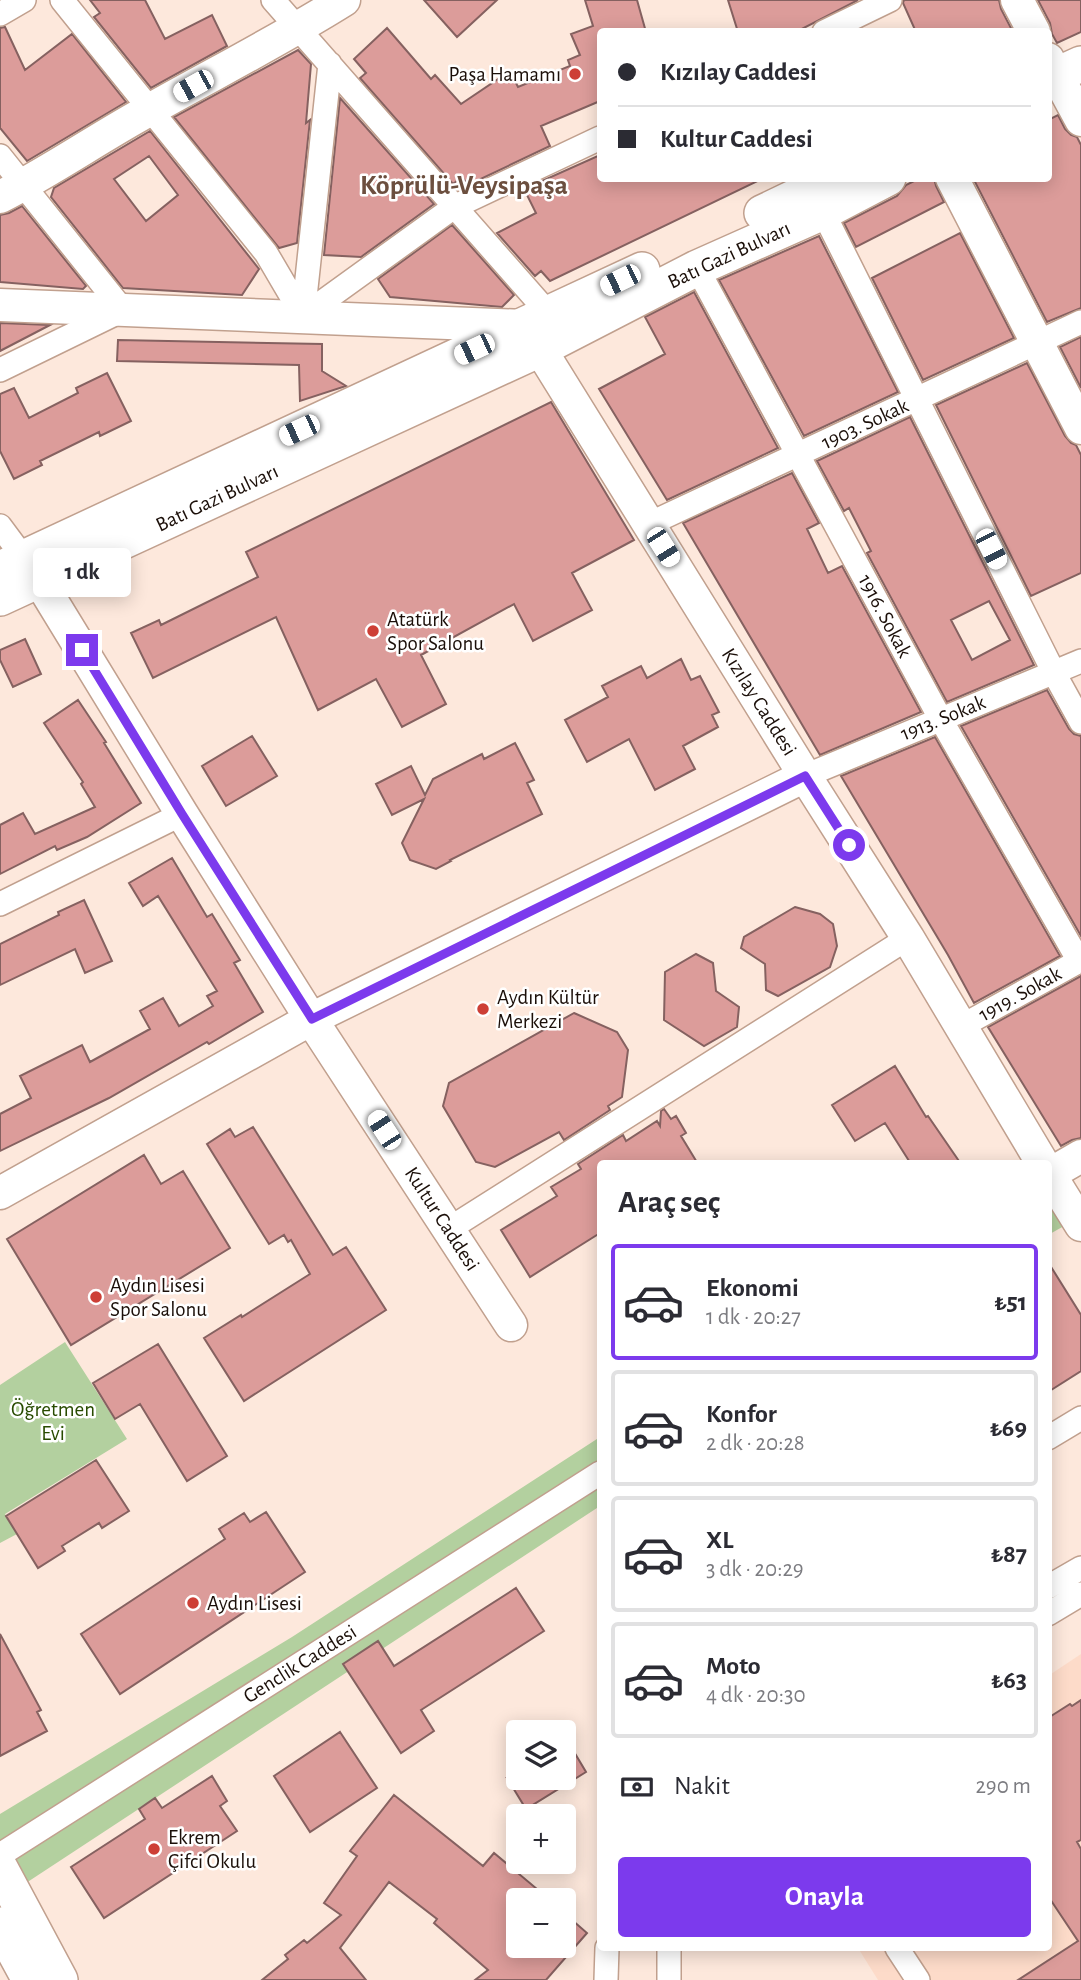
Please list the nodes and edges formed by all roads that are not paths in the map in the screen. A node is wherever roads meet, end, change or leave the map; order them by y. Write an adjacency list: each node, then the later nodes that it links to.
1 (24, 0): 7 (street)
2 (62, 0): 12 (street)
3 (274, 0): 10 (street)
4 (344, 0): 10 (street)
5 (890, 0): 8 (street)
6 (1017, 0): 9 (street)
7 (0, 14)
8 (832, 28)
9 (1032, 28)
10 (298, 29): 11 (street); 12 (street)
11 (330, 64): 19 (street); 23 (street)
12 (150, 109): 18 (street); 23 (street)
13 (597, 139): 19 (street)
14 (0, 156): 18 (street)
15 (865, 182): 17 (main road, Batı Gazi Bulvarı)
16 (954, 182): 26 (street)
17 (819, 190): 20 (main road, Batı Gazi Bulvarı); 25 (main road, Batı Gazi Bulvarı); 28 (street)
18 (11, 191): 22 (street)
19 (454, 206): 23 (street); 25 (street)
20 (696, 268): 25 (main road, Batı Gazi Bulvarı); 30 (street, 1916. Sokak)
21 (0, 304): 22 (street)
22 (122, 310): 23 (street); 27 (street)
23 (303, 316): 25 (street)
24 (1081, 322): 26 (street, 1903. Sokak)
25 (538, 330): 31 (street, Kızılay Caddesi); 33 (main road, Batı Gazi Bulvarı)
26 (1036, 342): 28 (street, 1903. Sokak); 29 (street)
27 (0, 370)
28 (916, 401): 30 (street, 1903. Sokak); 36 (street)
29 (1081, 428)
30 (797, 455): 31 (street, 1903. Sokak); 37 (street, 1916. Sokak)
31 (649, 524): 39 (street, Kızılay Caddesi)
32 (0, 526): 33 (street)
33 (21, 569): 34 (main road, Batı Gazi Bulvarı); 40 (street, Kultur Caddesi)
34 (0, 598)
35 (1081, 661): 36 (street, 1913. Sokak)
36 (1054, 673): 37 (street, 1913. Sokak); 38 (street)
37 (940, 719): 39 (street, 1913. Sokak); 43 (street, 1916. Sokak)
38 (1081, 722)
39 (805, 776): 42 (street, Kızılay Caddesi); 44 (street)
40 (182, 814): 41 (street); 44 (street, Kultur Caddesi)
41 (0, 904)
42 (908, 937): 45 (street, Kızılay Caddesi); 52 (street)
43 (1080, 961): 45 (street, 1919. Sokak)
44 (312, 1019): 50 (street); 52 (street, Kultur Caddesi)
45 (960, 1027): 47 (street, Kızılay Caddesi)
46 (1081, 1156): 48 (street)
47 (1040, 1160)
48 (1052, 1169)
49 (1052, 1179): 51 (street, Kızılay Caddesi)
50 (0, 1193)
51 (1081, 1225)
52 (449, 1229): 53 (street, Kultur Caddesi)
53 (510, 1325)
54 (1081, 1418): 55 (street)
55 (1052, 1436)
56 (597, 1475): 61 (street, Genclik Caddesi)
57 (1081, 1568): 58 (street)
58 (1052, 1585)
59 (1081, 1594): 60 (street)
60 (1052, 1612)
61 (0, 1855)
62 (0, 1868): 68 (main road)
63 (0, 1925): 67 (main road)
64 (607, 1951): 69 (street)
65 (669, 1951): 70 (street)
66 (899, 1951): 71 (street)
67 (30, 1980)
68 (60, 1980)
69 (606, 1980)
70 (669, 1980)
71 (918, 1980)

